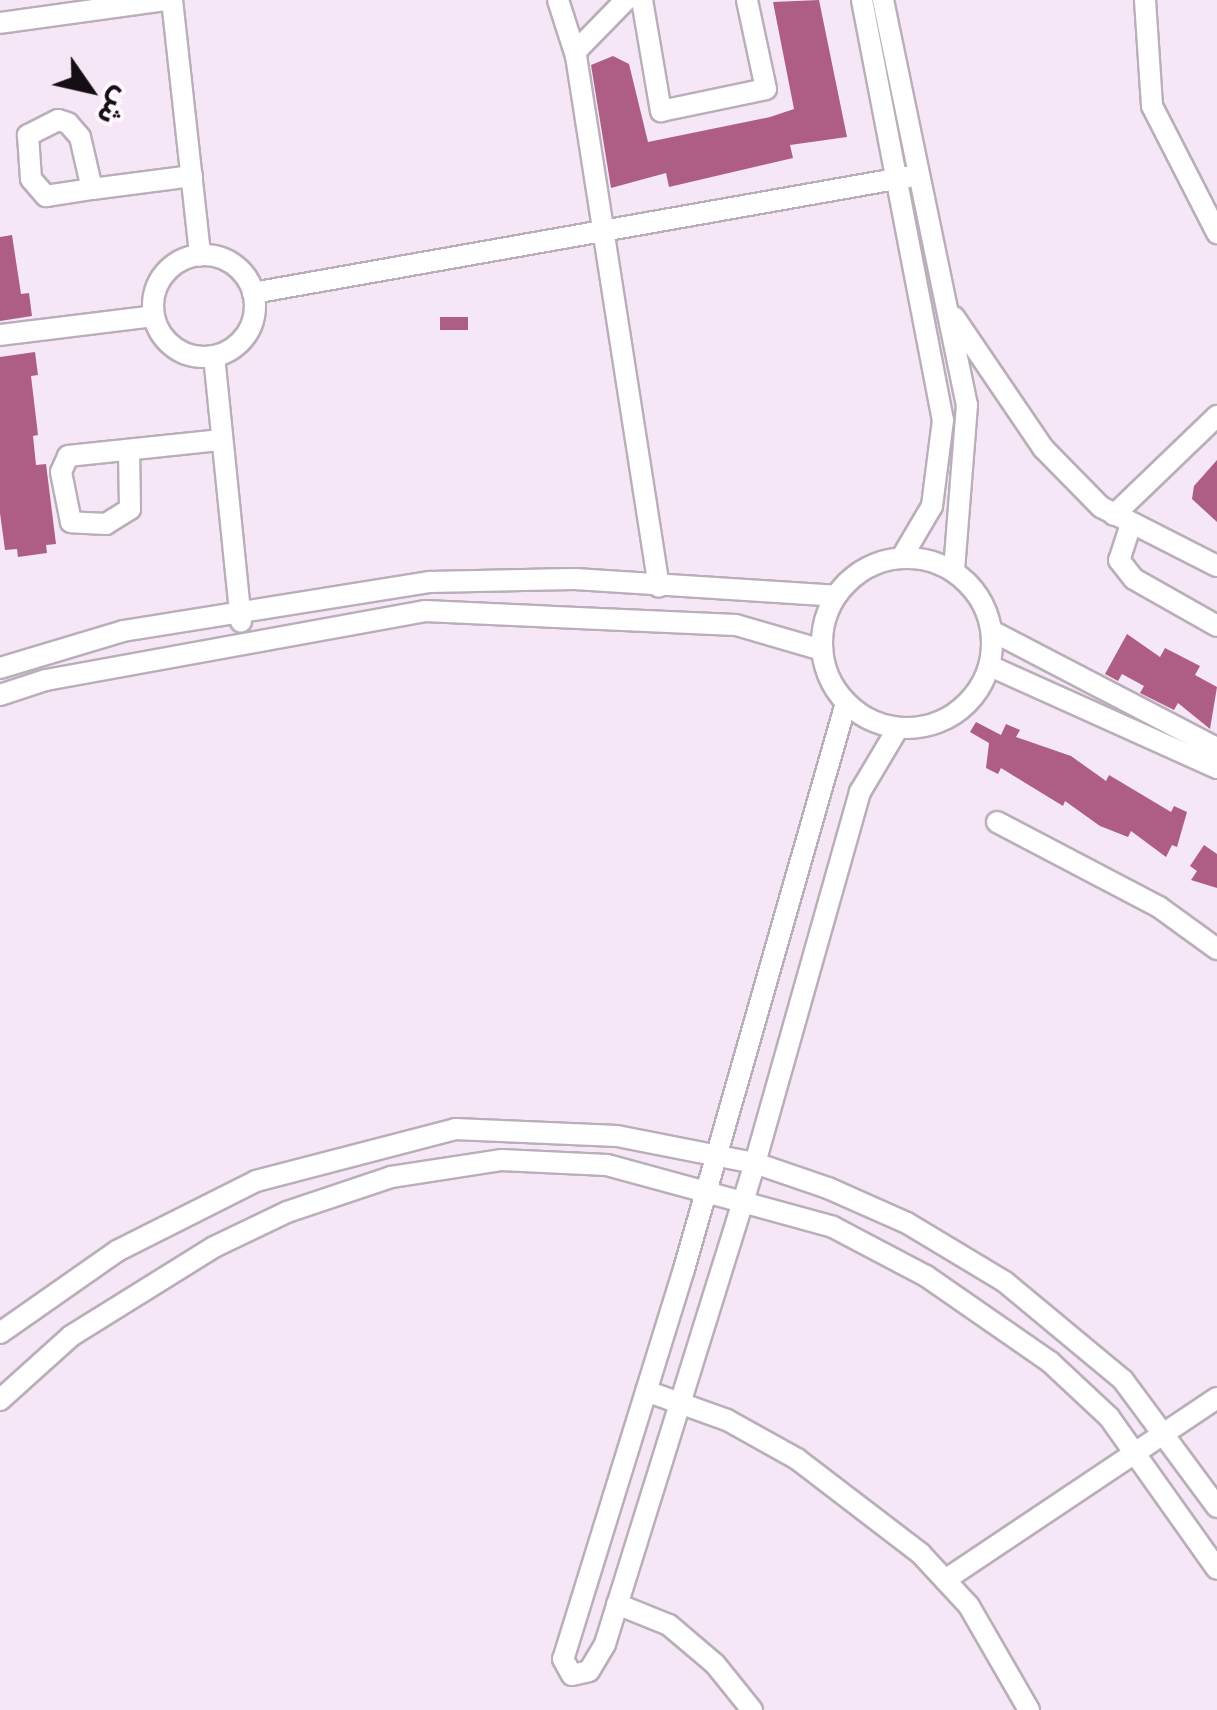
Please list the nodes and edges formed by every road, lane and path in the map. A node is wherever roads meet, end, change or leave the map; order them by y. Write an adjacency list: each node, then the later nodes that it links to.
1 (169, 0): 9 (street); 11 (street)
2 (558, 0): 10 (street)
3 (626, 0): 10 (street)
4 (642, 0): 5 (street)
5 (747, 0)
6 (862, 0): 12 (street)
7 (883, 0): 12 (street)
8 (1146, 0): 14 (street)
9 (0, 23)
10 (575, 52): 15 (street)
11 (192, 176): 13 (street); 16 (street)
12 (908, 177): 15 (street); 18 (street); 26 (street)
13 (92, 189)
14 (1217, 233)
15 (601, 234): 17 (street); 29 (street)
16 (200, 255): 17 (street); 19 (street)
17 (253, 293): 21 (street)
18 (946, 308): 25 (street); 28 (street)
19 (154, 316): 20 (street); 21 (street)
20 (0, 335)
21 (214, 356): 23 (street)
22 (1217, 416): 25 (street)
23 (219, 440): 24 (street); 31 (street)
24 (129, 450): 24 (street)
25 (1122, 519): 27 (street); 32 (street)
26 (902, 557): 28 (street); 30 (street)
27 (1217, 566)
28 (954, 570): 33 (street)
29 (658, 587): 30 (street); 31 (street)
30 (835, 596): 35 (street)
31 (239, 611): 34 (street); 37 (street)
32 (1217, 626)
33 (992, 631): 36 (street); 41 (street)
34 (244, 642): 35 (street); 38 (street)
35 (822, 650): 39 (street)
36 (990, 666): 40 (street); 42 (street)
37 (0, 668)
38 (0, 695)
39 (846, 703): 40 (street); 45 (street)
40 (898, 728): 46 (street)
41 (1217, 748)
42 (1217, 768)
43 (997, 822): 44 (street)
44 (1217, 948)
45 (714, 1155): 46 (street); 47 (street); 49 (street)
46 (755, 1163): 48 (street); 54 (street)
47 (706, 1187): 48 (street); 50 (street); 52 (street)
48 (744, 1198): 53 (street); 55 (street)
49 (0, 1333)
50 (646, 1391): 53 (street); 59 (street)
51 (1217, 1398): 54 (street)
52 (0, 1400)
53 (681, 1400): 58 (street); 59 (street)
54 (1165, 1432): 55 (street); 56 (street)
55 (1137, 1450): 57 (street); 58 (street)
56 (1217, 1506)
57 (1217, 1569)
58 (945, 1580): 61 (street)
59 (617, 1604): 60 (street)
60 (752, 1710)
61 (1029, 1710)

